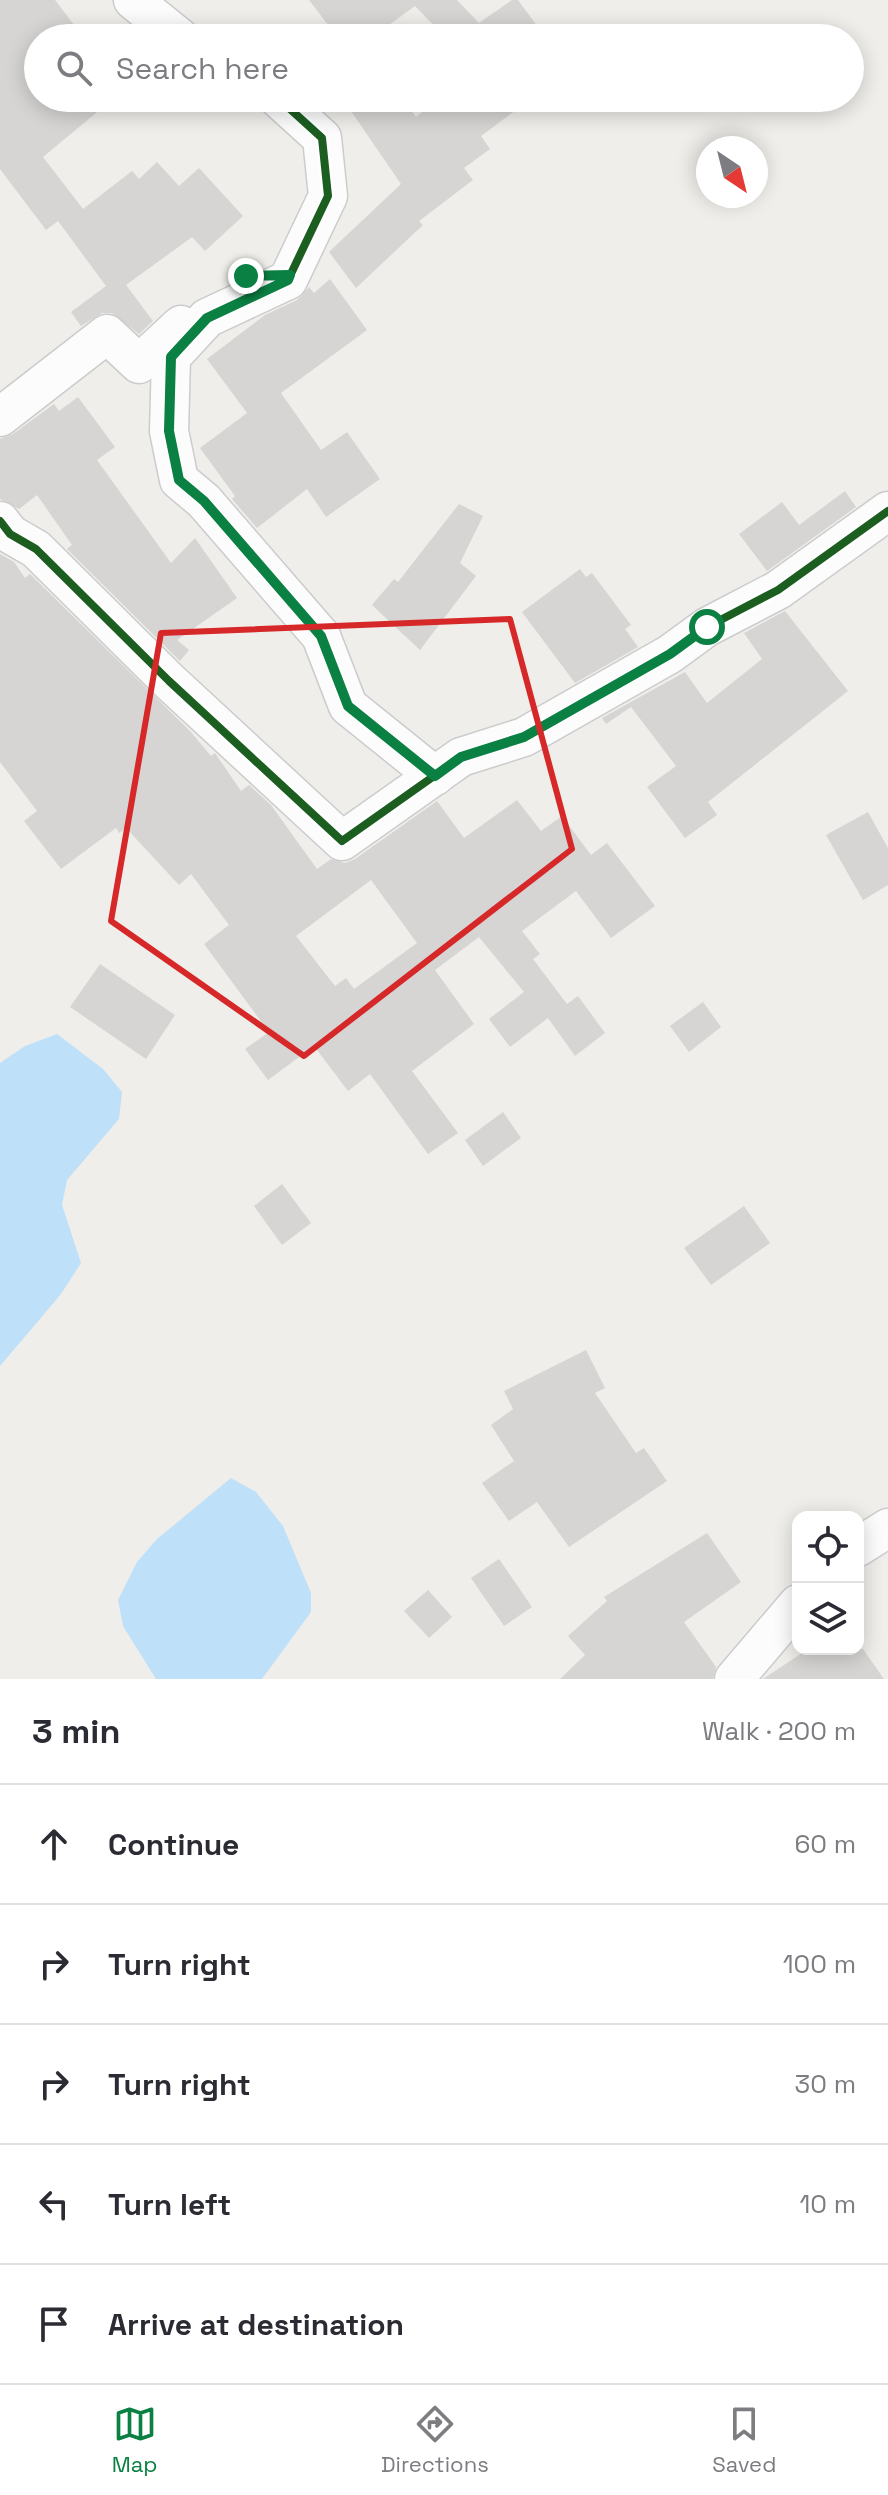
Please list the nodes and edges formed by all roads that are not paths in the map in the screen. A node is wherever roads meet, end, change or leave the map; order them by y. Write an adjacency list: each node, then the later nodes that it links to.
1 (133, 0): 2 (street)
2 (163, 24)
3 (293, 112): 4 (street)
4 (290, 275): 5 (street); 8 (street)
5 (0, 417)
6 (888, 511): 8 (street)
7 (0, 521): 8 (street)
8 (435, 776)
9 (888, 1528): 10 (street)
10 (864, 1543)
11 (792, 1611): 12 (street)
12 (734, 1679)

